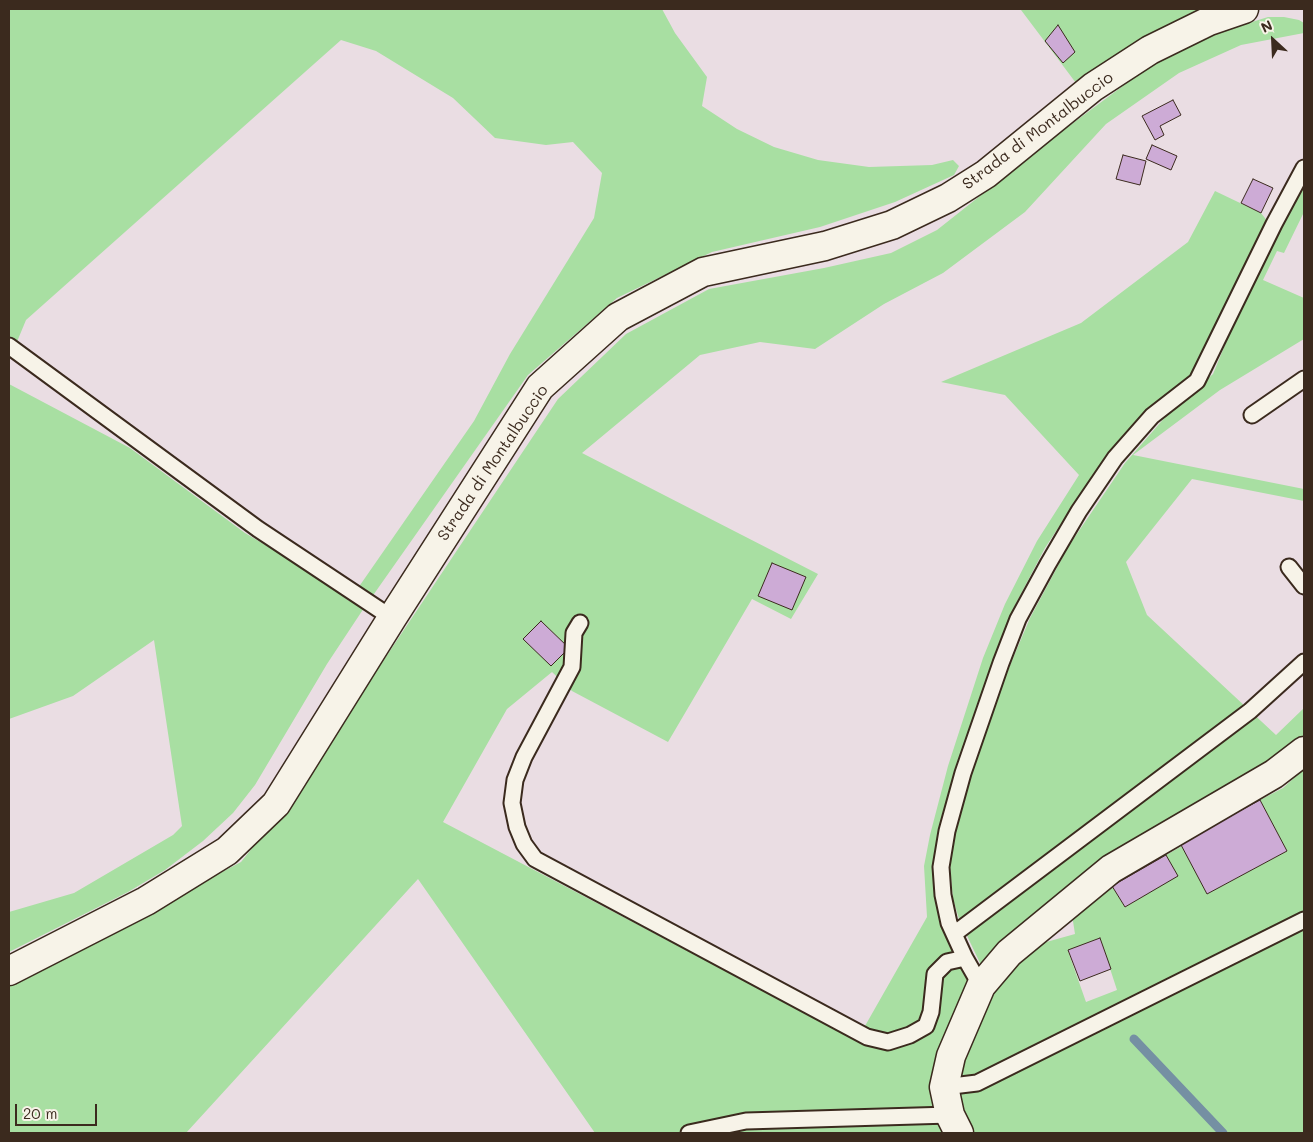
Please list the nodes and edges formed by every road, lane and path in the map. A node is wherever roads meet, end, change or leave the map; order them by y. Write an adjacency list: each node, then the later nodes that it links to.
1 (1244, 9): 8 (street, Strada di Montalbuccio)
2 (1304, 168): 13 (lane)
3 (9, 346): 8 (lane)
4 (1304, 379): 5 (lane)
5 (1252, 415)
6 (1288, 567): 7 (lane)
7 (1304, 586)
8 (392, 618): 15 (street, Strada di Montalbuccio)
9 (580, 623): 14 (lane)
10 (1304, 662): 13 (lane)
11 (1304, 751): 16 (street)
12 (1304, 920): 17 (lane)
13 (954, 934): 14 (lane)
14 (965, 958): 16 (lane)
15 (9, 971)
16 (981, 986): 17 (street)
17 (944, 1088): 18 (street)
18 (955, 1124): 19 (lane)
19 (689, 1133)

